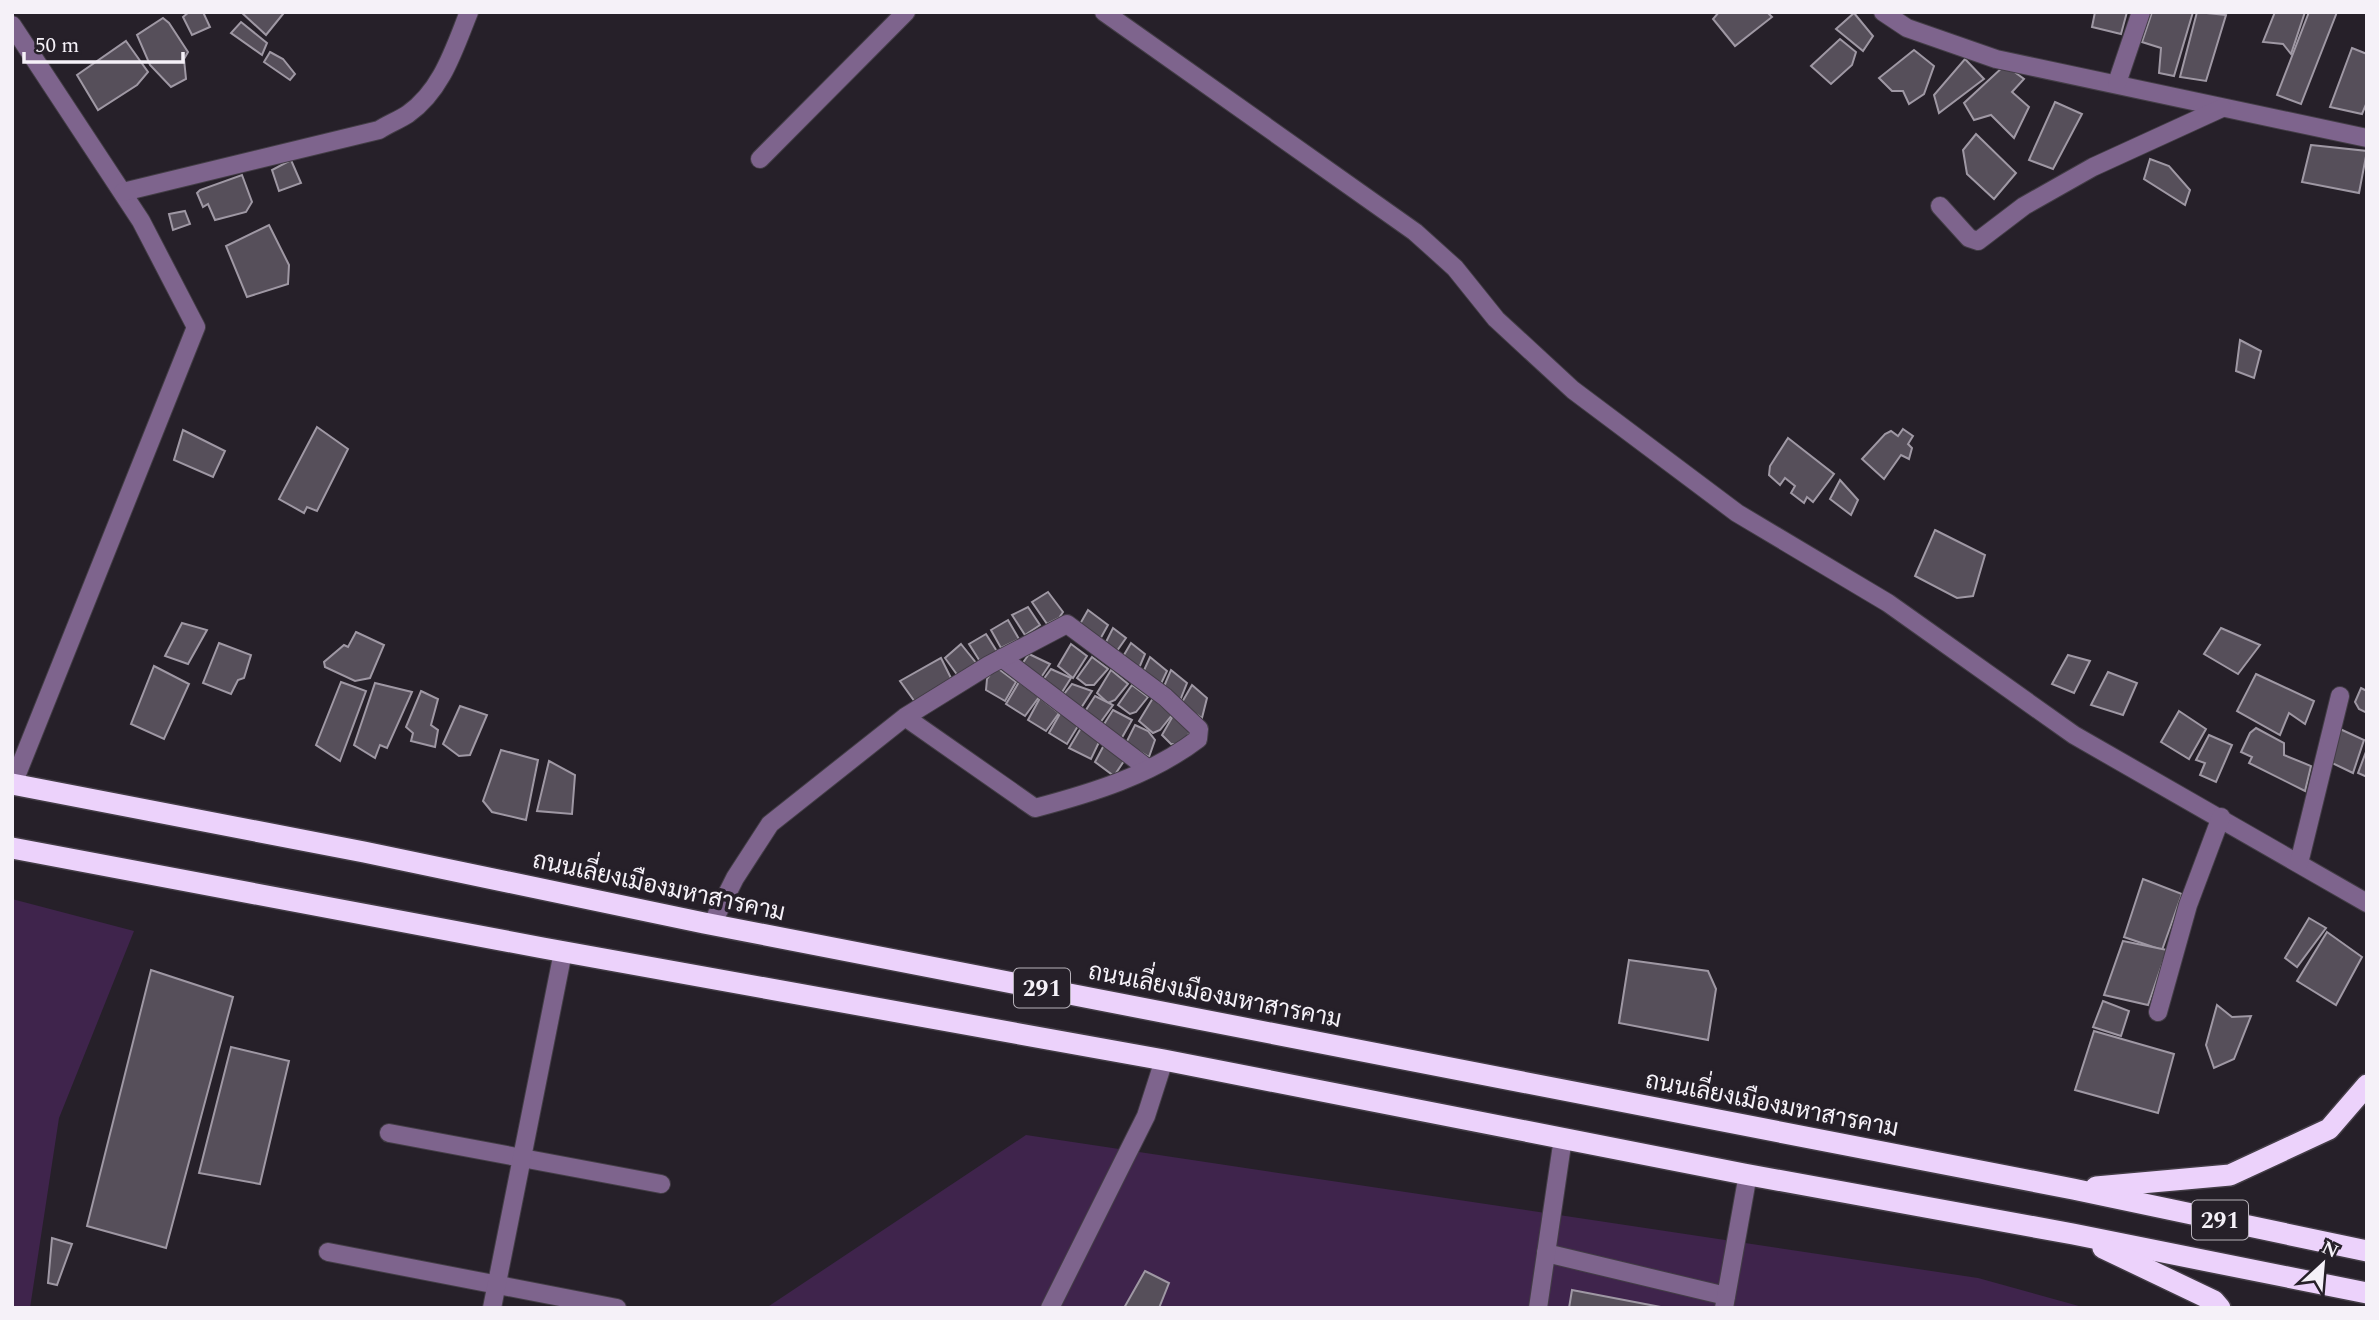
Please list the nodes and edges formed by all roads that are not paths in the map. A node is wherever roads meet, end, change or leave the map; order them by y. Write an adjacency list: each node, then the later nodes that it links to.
1 (469, 12): 11 (street)
2 (906, 12): 10 (street)
3 (1104, 12): 18 (street)
4 (1883, 12): 7 (street)
5 (2141, 12): 7 (street)
6 (12, 25): 11 (street)
7 (2117, 83): 8 (street)
8 (2222, 108): 9 (street); 12 (street)
9 (2367, 138)
10 (760, 159)
11 (123, 192): 17 (street)
12 (1940, 206)
13 (1002, 658): 15 (street); 16 (street); 16 (street)
14 (2340, 696): 20 (street)
15 (905, 717): 16 (street); 22 (street)
16 (1147, 768)
17 (12, 784): 22 (highway, ถนนเลี่ยงเมืองมหาสารคาม / 291)
18 (2221, 817): 20 (street); 24 (street)
19 (12, 848): 23 (highway, 291)
20 (2299, 863): 21 (street)
21 (2367, 902)
22 (712, 924): 32 (highway, ถนนเลี่ยงเมืองมหาสารคาม / 291)
23 (563, 952): 25 (highway, 291); 29 (street)
24 (2158, 1012)
25 (1164, 1060): 28 (highway, 291); 42 (street)
26 (2367, 1085): 32 (highway)
27 (388, 1133): 29 (street)
28 (1563, 1138): 30 (highway, 291); 36 (street)
29 (522, 1159): 31 (street); 37 (street)
30 (1748, 1174): 33 (highway, 291); 39 (street)
31 (661, 1184)
32 (2073, 1189): 34 (highway, ถนนเลี่ยงเมืองมหาสารคาม / 291)
33 (2073, 1234): 38 (highway, 291); 44 (highway)
34 (2367, 1251)
35 (328, 1252): 37 (street)
36 (1546, 1253): 39 (street); 43 (street)
37 (496, 1283): 40 (street); 41 (street)
38 (2367, 1293)
39 (1725, 1302)
40 (492, 1308)
41 (617, 1308)
42 (1050, 1308)
43 (1538, 1308)
44 (2220, 1308)

